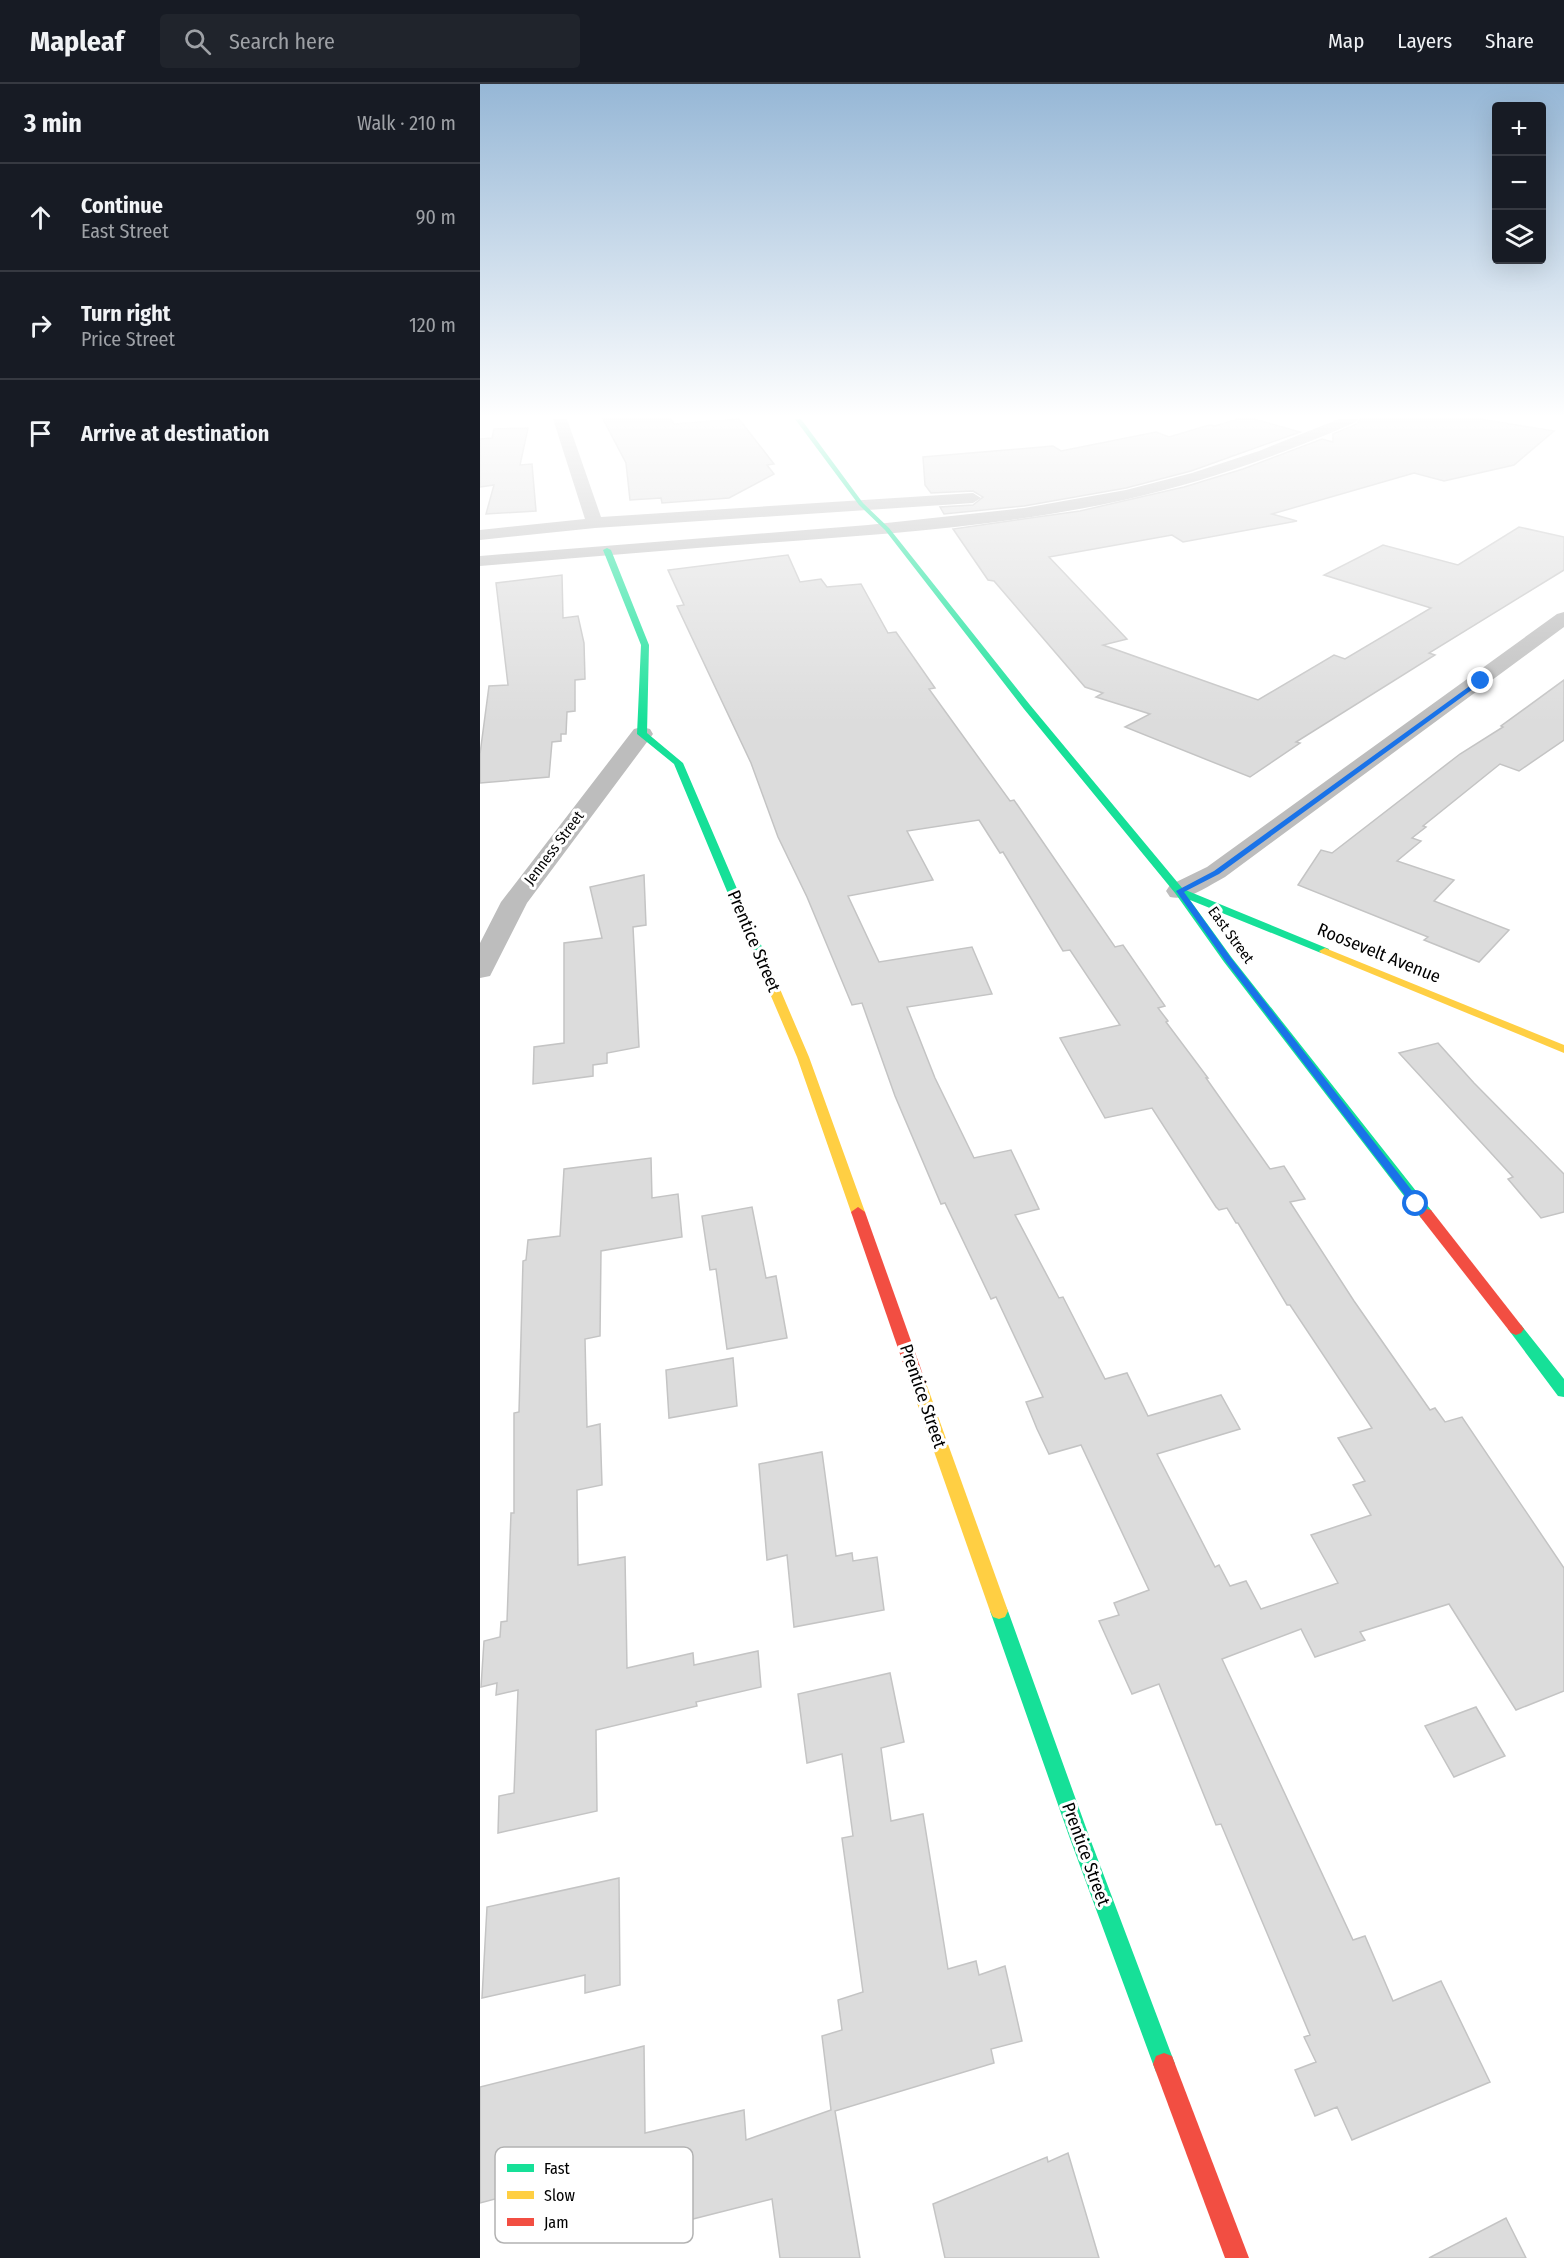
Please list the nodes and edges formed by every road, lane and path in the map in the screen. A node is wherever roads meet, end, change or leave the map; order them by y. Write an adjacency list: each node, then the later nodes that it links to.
1 (632, 520): 4 (street)
2 (878, 520): 5 (main road, East Street)
3 (957, 520): 5 (street)
4 (596, 523): 6 (street); 7 (street); 7 (street)
5 (887, 529): 7 (street); 11 (main road, East Street)
6 (480, 535)
7 (607, 550): 8 (street); 10 (main road)
8 (480, 561)
9 (1564, 618): 11 (street)
10 (642, 734): 12 (street, Jenness Street); 15 (main road, Prentice Street)
11 (1179, 891): 13 (main road, Roosevelt Avenue); 14 (main road, East Street)
12 (480, 970)
13 (1564, 1049)
14 (1564, 1391)
15 (1237, 2258)

